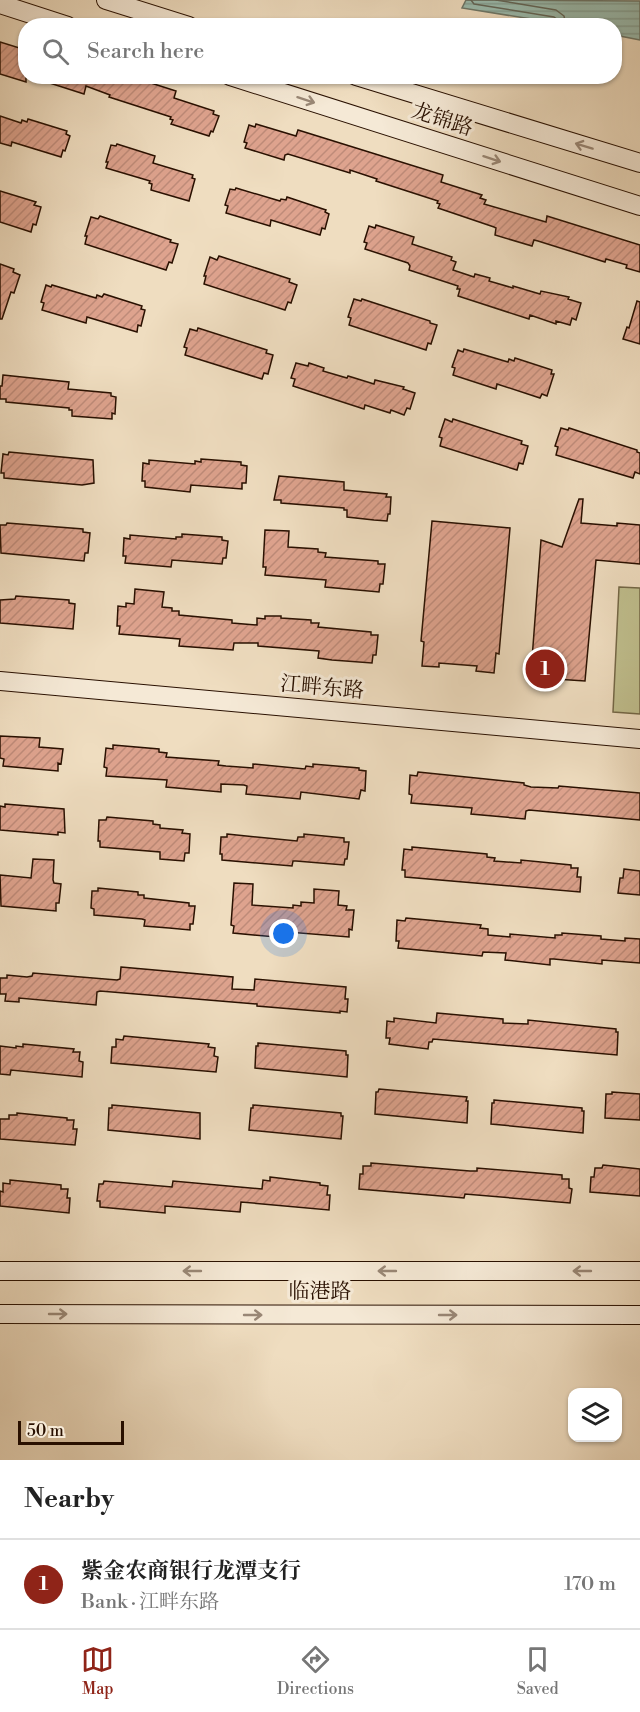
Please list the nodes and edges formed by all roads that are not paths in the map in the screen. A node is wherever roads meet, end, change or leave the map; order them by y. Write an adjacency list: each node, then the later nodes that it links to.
1 (106, 0): 4 (street)
2 (0, 4): 3 (street)
3 (44, 18)
4 (163, 18)
5 (255, 84): 8 (street, 龙锦路, one-way to 8)
6 (382, 84): 7 (street, 龙锦路, one-way to 6)
7 (640, 163)
8 (640, 206)
9 (0, 681): 10 (street, 江畔东路)
10 (640, 739)
11 (0, 1271): 12 (street, 临港路, one-way to 11)
12 (640, 1271)
13 (0, 1314): 14 (street, 临港路, one-way to 14)
14 (640, 1315)

